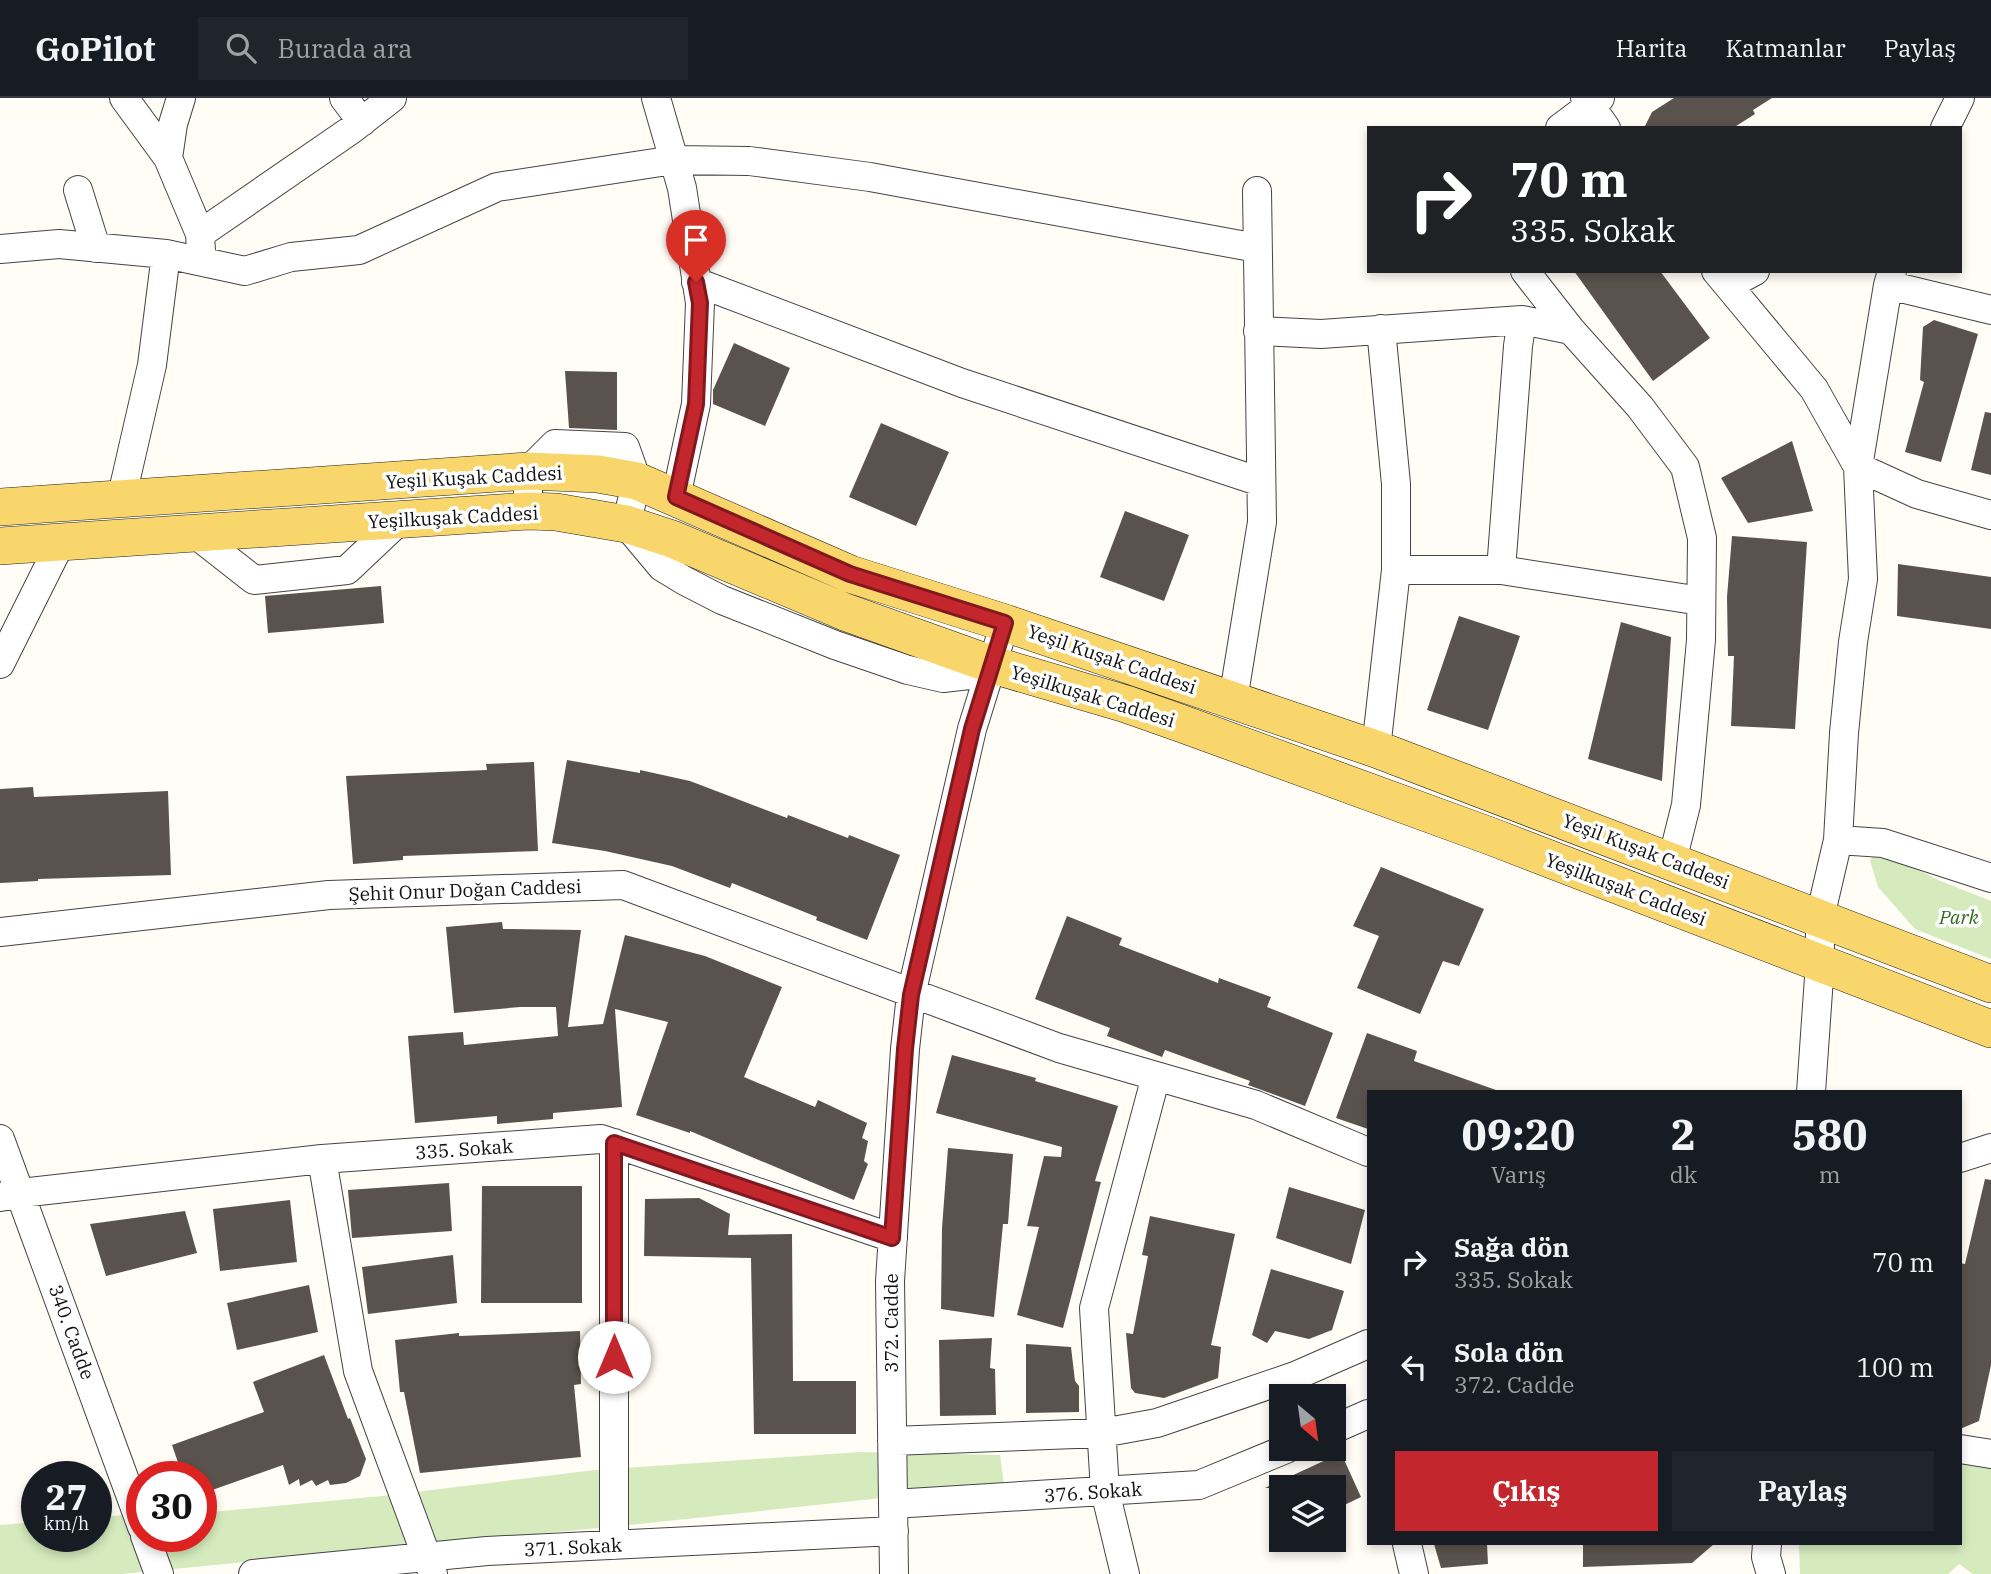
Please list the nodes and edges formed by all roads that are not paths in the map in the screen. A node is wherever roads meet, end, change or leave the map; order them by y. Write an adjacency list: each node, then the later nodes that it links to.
1 (124, 98): 12 (street)
2 (181, 98): 12 (street)
3 (344, 98): 8 (street)
4 (391, 98): 8 (street)
5 (656, 98): 13 (street)
6 (1960, 98): 11 (street)
7 (1592, 100): 9 (street); 10 (street)
8 (362, 122): 16 (street)
9 (1562, 126)
10 (1605, 126)
11 (1946, 126)
12 (168, 158): 16 (street)
13 (674, 160): 16 (street); 18 (street); 25 (street)
14 (78, 190): 17 (street)
15 (1257, 191): 18 (street)
16 (201, 247): 20 (street)
17 (96, 248): 19 (street); 20 (street)
18 (1257, 248): 30 (street)
19 (0, 249)
20 (166, 254): 36 (street)
21 (1527, 273): 29 (street)
22 (1746, 273): 23 (street)
23 (1723, 278): 31 (street)
24 (1890, 278): 26 (street); 31 (street)
25 (696, 282): 34 (street); 35 (street)
26 (1991, 310)
27 (1522, 320): 28 (street); 29 (street); 46 (street)
28 (1381, 329): 30 (street); 45 (street)
29 (1572, 330): 47 (street)
30 (1258, 331): 34 (street)
31 (1858, 467): 39 (street); 53 (street)
32 (528, 471): 33 (main road, Yeşil Kuşak Caddesi); 36 (main road, Yeşil Kuşak Caddesi); 38 (street)
33 (637, 481): 35 (main road, Yeşil Kuşak Caddesi); 41 (street)
34 (1261, 482): 51 (street)
35 (676, 497): 48 (main road, Yeşil Kuşak Caddesi)
36 (121, 500): 37 (main road, Yeşil Kuşak Caddesi)
37 (0, 507)
38 (528, 511): 40 (main road, Yeşilkuşak Caddesi); 41 (main road, Yeşilkuşak Caddesi)
39 (1991, 516)
40 (401, 519): 42 (main road, Yeşilkuşak Caddesi); 42 (street)
41 (626, 524): 50 (main road, Yeşilkuşak Caddesi)
42 (194, 533): 43 (main road, Yeşilkuşak Caddesi)
43 (61, 542): 44 (main road, Yeşilkuşak Caddesi); 49 (street)
44 (0, 546)
45 (1396, 570): 46 (street); 52 (street)
46 (1501, 570): 47 (street)
47 (1701, 601): 54 (street)
48 (1005, 623): 50 (street, 372. Cadde); 51 (main road, Yeşil Kuşak Caddesi)
49 (0, 664)
50 (993, 665): 58 (main road, Yeşilkuşak Caddesi); 60 (street, 372. Cadde)
51 (1233, 700): 52 (main road, Yeşil Kuşak Caddesi)
52 (1376, 749): 54 (main road, Yeşil Kuşak Caddesi)
53 (1838, 840): 55 (street); 56 (street)
54 (1672, 861): 56 (main road, Yeşil Kuşak Caddesi)
55 (1991, 878)
56 (1820, 917): 58 (street); 59 (main road, Yeşil Kuşak Caddesi)
57 (0, 932): 60 (street, Şehit Onur Doğan Caddesi)
58 (1820, 963): 61 (main road, Yeşilkuşak Caddesi); 63 (street)
59 (1991, 984)
60 (911, 995): 62 (street, Şehit Onur Doğan Caddesi); 71 (street, 372. Cadde)
61 (1991, 1029)
62 (1156, 1076): 67 (street, Şehit Onur Doğan Caddesi); 75 (street)
63 (1811, 1090)
64 (0, 1139): 70 (street, 340. Cadde)
65 (614, 1143): 69 (street, 335. Sokak); 71 (street, 335. Sokak); 83 (street)
66 (1991, 1147): 68 (street)
67 (1367, 1152)
68 (1962, 1157)
69 (322, 1159): 70 (street, 335. Sokak); 87 (street)
70 (11, 1195): 80 (street, 340. Cadde)
71 (892, 1238): 76 (street, 372. Cadde)
72 (1367, 1344): 75 (street)
73 (1367, 1414): 74 (street)
74 (1346, 1424)
75 (1102, 1433): 76 (street); 81 (street)
76 (892, 1441): 82 (street, 372. Cadde)
77 (1962, 1449): 78 (street)
78 (1991, 1454)
79 (1269, 1456): 81 (street, 376. Sokak)
80 (126, 1486)
81 (1105, 1491): 82 (street, 376. Sokak); 91 (street)
82 (894, 1518): 83 (street, 371. Sokak); 90 (street, 372. Cadde)
83 (614, 1545): 87 (street, 371. Sokak)
84 (1407, 1545): 92 (street)
85 (1767, 1545): 93 (street)
86 (151, 1552): 88 (street)
87 (430, 1566): 89 (street, 371. Sokak)
88 (159, 1574)
89 (253, 1574)
90 (894, 1574)
91 (1125, 1574)
92 (1415, 1574)
93 (1771, 1574)

